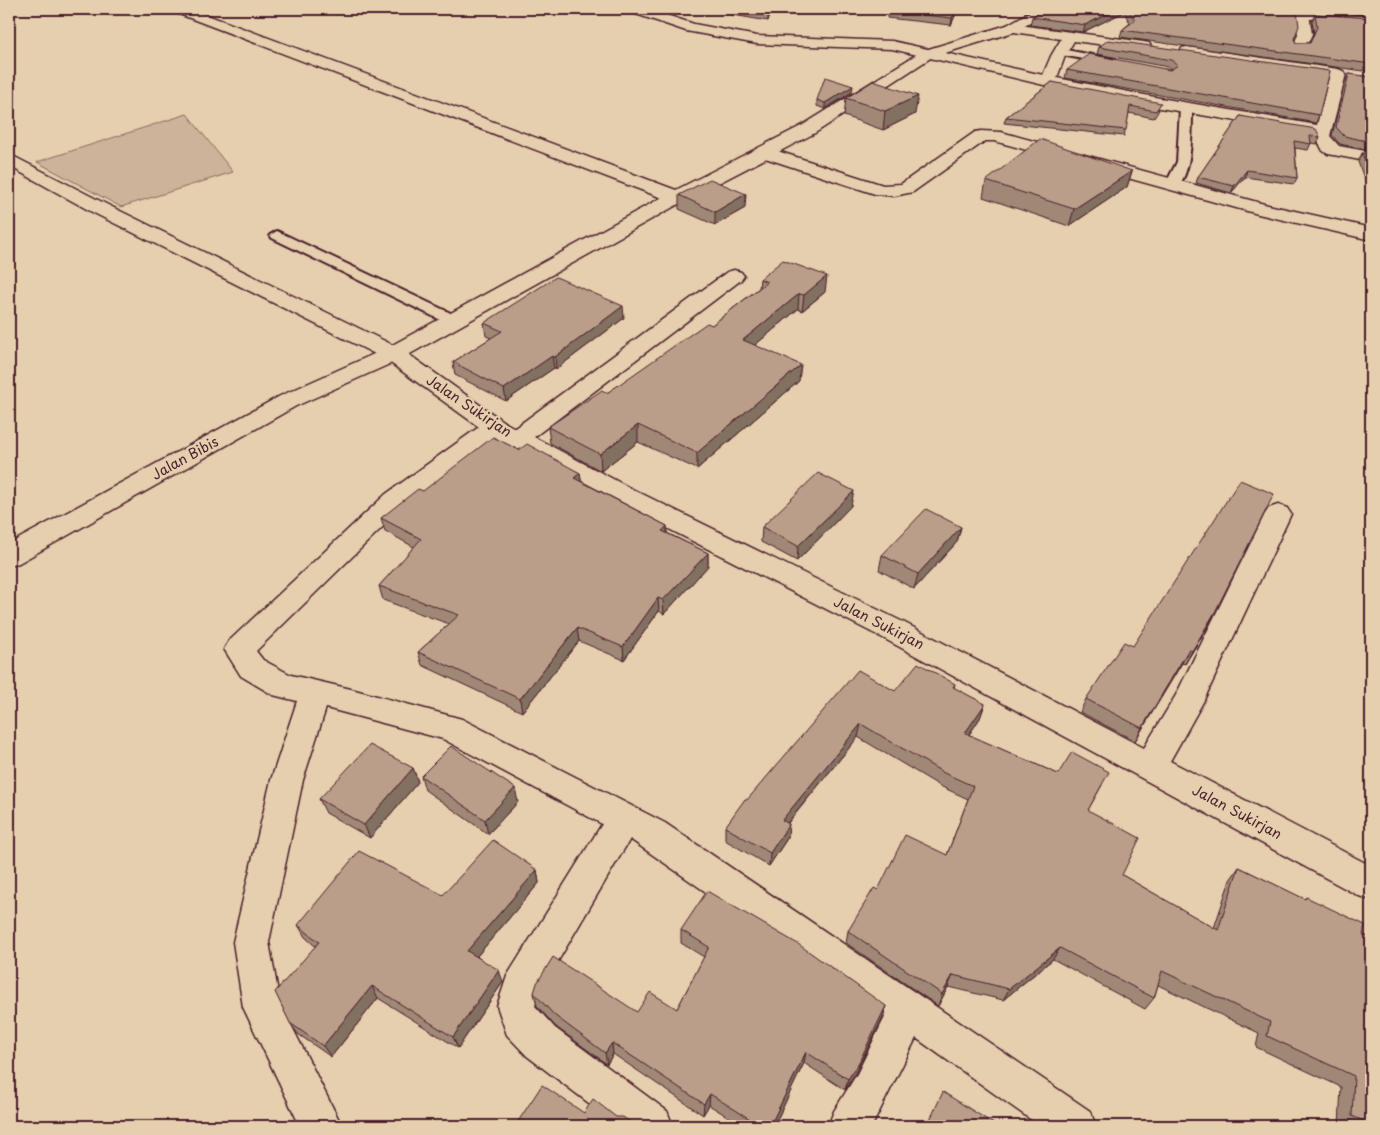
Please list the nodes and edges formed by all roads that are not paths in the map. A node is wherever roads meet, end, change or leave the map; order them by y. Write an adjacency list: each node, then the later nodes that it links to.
1 (179, 9): 26 (street)
2 (635, 9): 8 (street)
3 (1044, 9): 9 (street)
4 (1237, 9): 5 (street)
5 (1310, 12): 7 (street); 11 (street)
6 (686, 13): 8 (street)
7 (1371, 20)
8 (671, 22): 15 (street)
9 (1012, 28): 10 (street); 15 (street)
10 (1070, 36): 12 (street); 14 (street)
11 (1300, 47)
12 (1157, 48)
13 (1176, 50): 17 (street)
14 (1061, 52): 16 (lane); 19 (street)
15 (927, 54): 19 (street); 22 (street, Jalan Bibis)
16 (1129, 65)
17 (1338, 74): 18 (street); 21 (street)
18 (1354, 76)
19 (1048, 81): 20 (street)
20 (1186, 108): 21 (street); 25 (lane)
21 (1324, 131): 23 (street)
22 (765, 152): 25 (street); 26 (street, Jalan Bibis)
23 (1371, 157)
24 (9, 159): 31 (street, Jalan Sukirjan)
25 (1172, 185): 27 (street)
26 (676, 197): 30 (street, Jalan Bibis)
27 (1371, 234)
28 (277, 235): 30 (lane)
29 (734, 276): 32 (street)
30 (453, 320): 31 (street, Jalan Bibis)
31 (393, 354): 32 (street, Jalan Sukirjan); 34 (street, Jalan Bibis)
32 (506, 432): 35 (street); 36 (street, Jalan Sukirjan)
33 (1278, 514): 36 (street)
34 (9, 556)
35 (315, 693): 37 (street); 40 (street)
36 (1150, 766): 38 (street, Jalan Sukirjan)
37 (624, 819): 39 (street); 41 (street)
38 (1371, 884)
39 (909, 1010): 42 (street); 43 (street)
40 (321, 1126)
41 (652, 1126)
42 (849, 1126)
43 (1075, 1126)

